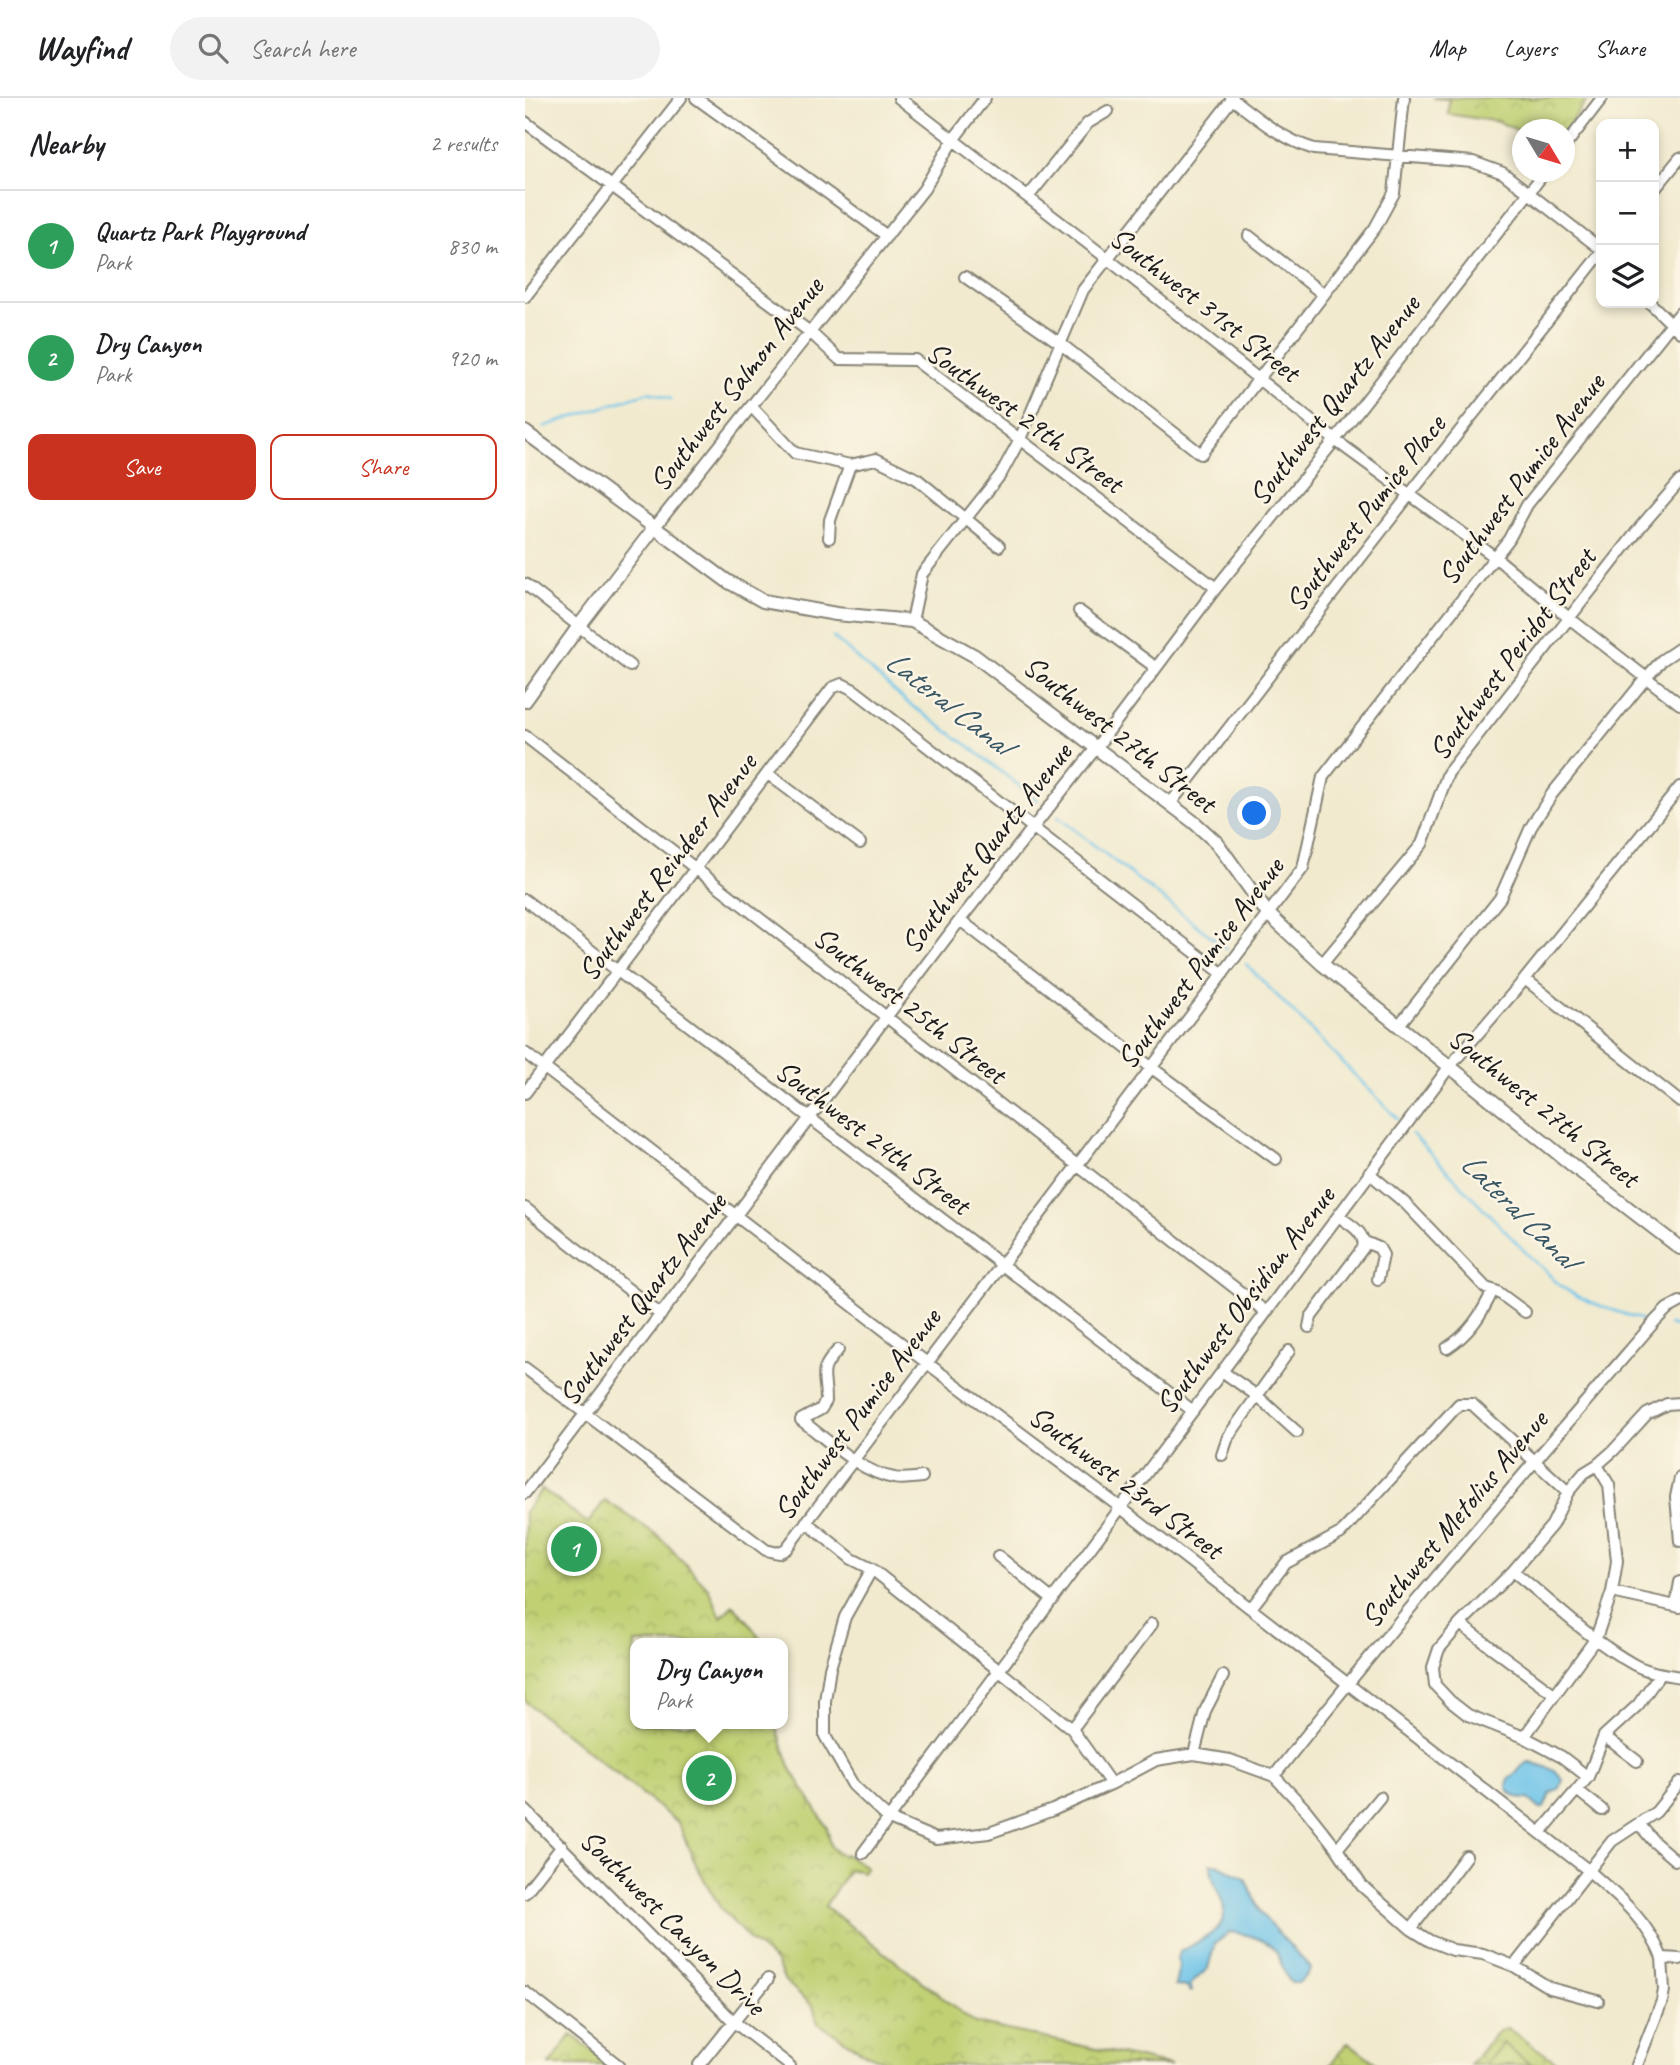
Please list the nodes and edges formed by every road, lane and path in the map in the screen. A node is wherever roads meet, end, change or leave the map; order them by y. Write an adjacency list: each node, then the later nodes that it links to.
1 (681, 98): 16 (street)
2 (696, 98): 19 (street)
3 (899, 98): 11 (street, Southwest 31st Street)
4 (985, 98): 11 (street, Southwest Salmon Avenue)
5 (1233, 98): 12 (street); 23 (street)
6 (1403, 98): 12 (street)
7 (1602, 98): 10 (street)
8 (1108, 111): 18 (street)
9 (525, 122): 16 (street, Southwest 29th Street)
10 (1575, 133)
11 (953, 140): 18 (street, Southwest 31st Street); 19 (street, Southwest Salmon Avenue)
12 (1399, 157): 17 (street); 25 (street)
13 (1680, 158): 15 (street)
14 (1537, 182): 17 (street, Southwest Quartz Avenue)
15 (1659, 184)
16 (611, 187): 26 (street); 31 (street, Southwest 29th Street)
17 (1528, 193): 21 (street); 37 (street, Southwest Quartz Avenue)
18 (1028, 197): 23 (street, Southwest 31st Street)
19 (887, 236): 31 (street, Southwest Salmon Avenue)
20 (1249, 236): 25 (street)
21 (1596, 247)
22 (1596, 257): 40 (street, Southwest Pumice Place)
23 (1108, 259): 32 (street); 33 (street, Southwest 31st Street)
24 (965, 277): 32 (street)
25 (1323, 294): 33 (street)
26 (525, 297)
27 (1655, 308): 29 (street)
28 (1680, 313): 29 (street, Southwest Pumice Avenue)
29 (1670, 324): 30 (street); 45 (street, Southwest Pumice Avenue)
30 (1680, 331)
31 (810, 332): 34 (street, Southwest Salmon Avenue); 36 (street, Southwest 29th Street)
32 (1061, 344): 33 (street); 36 (street)
33 (1259, 377): 37 (street, Southwest 31st Street)
34 (752, 407): 38 (street); 42 (street, Southwest Salmon Avenue)
35 (525, 432): 42 (main road, Southwest 27th Street)
36 (1020, 439): 41 (street); 47 (street, Southwest 29th Street)
37 (1335, 440): 40 (street, Southwest 31st Street); 47 (street, Southwest Quartz Avenue)
38 (850, 465): 41 (street); 43 (street)
39 (1680, 481): 49 (street, Southwest Peridot Street)
40 (1411, 494): 45 (street, Southwest 31st Street); 62 (street, Southwest Pumice Place)
41 (966, 518): 44 (street); 50 (street)
42 (656, 527): 50 (main road, Southwest 27th Street); 51 (main road, Southwest Salmon Avenue)
43 (829, 538)
44 (999, 546)
45 (1495, 557): 49 (street, Southwest 31st Street); 67 (street, Southwest Pumice Avenue)
46 (525, 584): 51 (street)
47 (1216, 588): 54 (street, Southwest Quartz Avenue)
48 (1079, 611): 54 (street)
49 (1569, 618): 55 (street, Southwest 31st Street); 69 (street, Southwest Peridot Street)
50 (912, 621): 59 (main road, Southwest 27th Street)
51 (579, 626): 53 (street); 56 (main road, Southwest Salmon Avenue)
52 (1680, 649): 55 (street)
53 (630, 666)
54 (1155, 667): 59 (street, Southwest Quartz Avenue)
55 (1646, 678): 57 (street, Southwest 31st Street); 74 (street)
56 (525, 701)
57 (1680, 704)
58 (525, 736): 65 (street, Southwest 25th Street)
59 (1096, 748): 62 (main road, Southwest 27th Street); 63 (street, Southwest Quartz Avenue)
60 (768, 774): 63 (street, Southwest Reindeer Avenue); 64 (street); 65 (street, Southwest Reindeer Avenue)
61 (1680, 787): 72 (street, Southwest Obsidian Avenue)
62 (1170, 804): 67 (main road, Southwest 27th Street)
63 (1031, 828): 68 (street, Southwest Quartz Avenue); 71 (street)
64 (860, 843)
65 (694, 869): 70 (street, Southwest Reindeer Avenue); 73 (street, Southwest 25th Street)
66 (525, 900): 70 (street, Southwest 24th Street)
67 (1268, 914): 69 (main road, Southwest 27th Street); 71 (street, Southwest Pumice Avenue)
68 (960, 919): 73 (street, Southwest Quartz Avenue); 78 (street)
69 (1322, 964): 74 (main road, Southwest 27th Street)
70 (618, 973): 77 (street, Southwest Reindeer Avenue); 81 (street, Southwest 24th Street)
71 (1223, 974): 78 (street, Southwest Pumice Avenue)
72 (1525, 979): 76 (street, Southwest Obsidian Avenue); 80 (street)
73 (886, 1018): 81 (street, Southwest Quartz Avenue); 83 (street, Southwest 25th Street)
74 (1399, 1025): 76 (main road, Southwest 27th Street)
75 (525, 1053): 77 (street, Southwest 23rd Street)
76 (1450, 1066): 84 (street, Southwest Obsidian Avenue); 89 (main road, Southwest 27th Street)
77 (544, 1068): 79 (street, Southwest Reindeer Avenue); 86 (street, Southwest 23rd Street)
78 (1152, 1068): 82 (street); 83 (street, Southwest Pumice Avenue)
79 (525, 1093)
80 (1680, 1102)
81 (809, 1120): 86 (street, Southwest Quartz Avenue); 90 (street, Southwest 24th Street)
82 (1276, 1159)
83 (1076, 1166): 90 (street, Southwest Pumice Avenue); 94 (street, Southwest 25th Street)
84 (1370, 1173): 87 (street, Southwest Obsidian Avenue); 92 (street)
85 (525, 1208): 96 (street)
86 (736, 1216): 96 (street, Southwest Quartz Avenue); 101 (street, Southwest 23rd Street)
87 (1338, 1216): 88 (street); 94 (street, Southwest Obsidian Avenue)
88 (1365, 1242): 91 (street); 97 (street)
89 (1680, 1248)
90 (1001, 1265): 101 (street, Southwest Pumice Avenue); 106 (street, Southwest 24th Street)
91 (1378, 1279)
92 (1493, 1290): 95 (street); 98 (street)
93 (1680, 1302): 111 (street, Southwest Metolius Avenue)
94 (1266, 1312): 103 (street, Southwest Obsidian Avenue)
95 (1525, 1312)
96 (661, 1315): 107 (street, Southwest Quartz Avenue)
97 (1309, 1327)
98 (1447, 1348)
99 (838, 1350): 110 (street)
100 (1289, 1351): 104 (street)
101 (927, 1363): 110 (street, Southwest Pumice Avenue); 117 (street, Southwest 23rd Street)
102 (525, 1368): 107 (street)
103 (1223, 1372): 104 (street); 106 (street, Southwest Obsidian Avenue)
104 (1256, 1395): 108 (street); 109 (street)
105 (1680, 1403): 112 (street)
106 (1193, 1411): 117 (street, Southwest Obsidian Avenue)
107 (586, 1415): 116 (street, Southwest Quartz Avenue); 118 (street, Southwest Pumice Avenue)
108 (1297, 1433)
109 (1222, 1455)
110 (854, 1459): 113 (street); 118 (street, Southwest Pumice Avenue)
111 (1534, 1462): 115 (street); 127 (street); 135 (street, Southwest Metolius Avenue)
112 (1597, 1465): 115 (street); 124 (street)
113 (922, 1477)
114 (1680, 1478): 119 (street)
115 (1567, 1492): 122 (street)
116 (525, 1493)
117 (1121, 1508): 125 (street, Southwest Obsidian Avenue); 127 (street, Southwest 23rd Street)
118 (806, 1522): 121 (street)
119 (1680, 1541)
120 (998, 1556): 125 (street)
121 (872, 1569): 131 (street); 150 (street)
122 (1513, 1571): 129 (street); 130 (street)
123 (1680, 1582): 126 (street)
124 (1612, 1592): 126 (street); 130 (street)
125 (1053, 1600): 131 (street, Southwest Obsidian Avenue)
126 (1678, 1607)
127 (1251, 1608): 135 (street, Southwest 23rd Street)
128 (1152, 1624): 137 (street)
129 (1460, 1624): 136 (street); 139 (street)
130 (1596, 1638): 132 (street); 136 (street)
131 (1001, 1673): 137 (street); 150 (street, Southwest Obsidian Avenue)
132 (1660, 1674): 134 (street); 138 (street)
133 (1223, 1676): 140 (street)
134 (1680, 1677)
135 (1347, 1683): 142 (street, Southwest Metolius Avenue); 152 (street, Southwest 23rd Street)
136 (1553, 1694): 139 (street)
137 (1072, 1730): 145 (street)
138 (1604, 1736): 141 (street); 143 (street)
139 (1524, 1737): 143 (street)
140 (1194, 1754): 142 (street); 145 (street)
141 (1637, 1761)
142 (1274, 1776): 154 (street)
143 (1588, 1777): 146 (street)
144 (1680, 1782): 151 (street)
145 (1111, 1784): 150 (street)
146 (1577, 1790): 149 (street); 152 (street)
147 (1380, 1797): 154 (street)
148 (525, 1810): 153 (street, Southwest Canyon Drive)
149 (1602, 1810)
150 (889, 1819): 155 (street, Southwest Obsidian Avenue)
151 (1640, 1825): 157 (street); 158 (street)
152 (1540, 1833): 158 (street, Southwest 23rd Street)
153 (562, 1846): 159 (street); 167 (street, Southwest Canyon Drive)
154 (1337, 1849): 160 (street)
155 (863, 1853)
156 (1466, 1857): 160 (street)
157 (1675, 1860)
158 (1588, 1870): 161 (street, Southwest 23rd Street); 163 (street)
159 (525, 1893)
160 (1411, 1929): 163 (street)
161 (1662, 1958): 162 (street); 171 (street)
162 (1680, 1959)
163 (1514, 1966): 166 (street)
164 (768, 1979): 167 (street)
165 (525, 1992): 168 (street)
166 (1598, 2001)
167 (734, 2022): 169 (street); 170 (street, Southwest Canyon Drive)
168 (618, 2065)
169 (699, 2065)
170 (789, 2065)
171 (1637, 2065)

